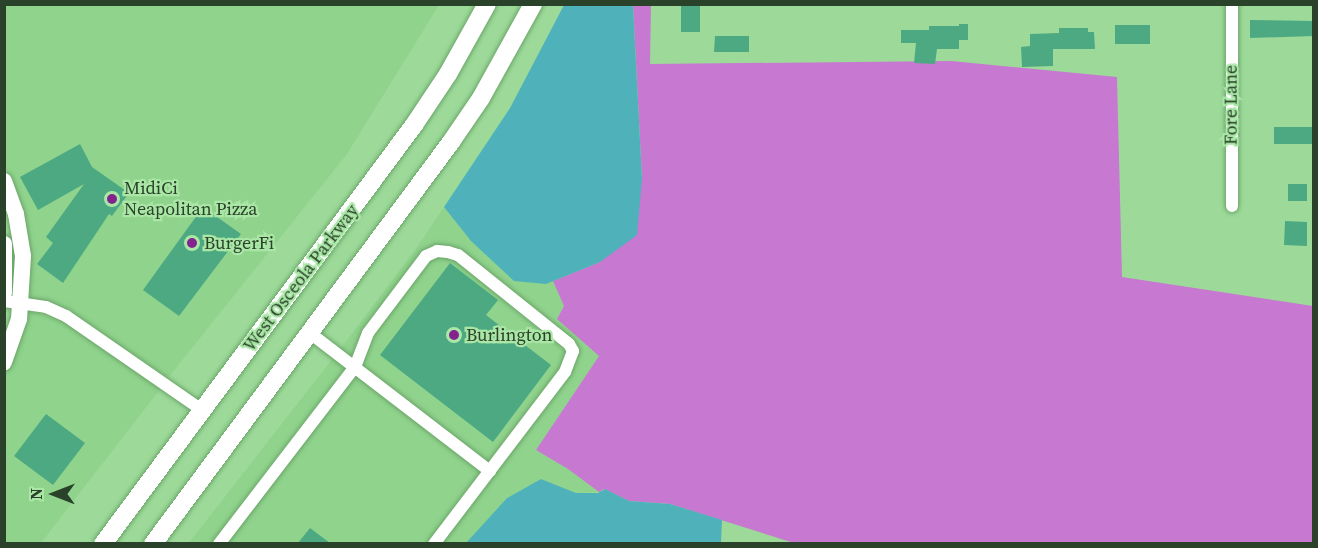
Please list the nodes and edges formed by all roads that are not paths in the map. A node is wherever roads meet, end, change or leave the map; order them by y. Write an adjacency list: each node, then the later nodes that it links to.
1 (488, 4): 13 (main road, West Osceola Parkway)
2 (532, 4): 10 (main road)
3 (1232, 4): 5 (street, Fore Lane)
4 (4, 181): 9 (street)
5 (1232, 206)
6 (4, 244): 7 (street)
7 (4, 293)
8 (4, 301): 9 (street)
9 (22, 303): 11 (street); 13 (street)
10 (310, 333): 12 (street); 16 (main road)
11 (4, 362)
12 (354, 367): 14 (street); 14 (street); 17 (street)
13 (202, 410): 15 (main road, West Osceola Parkway)
14 (490, 471): 18 (street)
15 (103, 543)
16 (153, 543)
17 (219, 543)
18 (434, 543)

